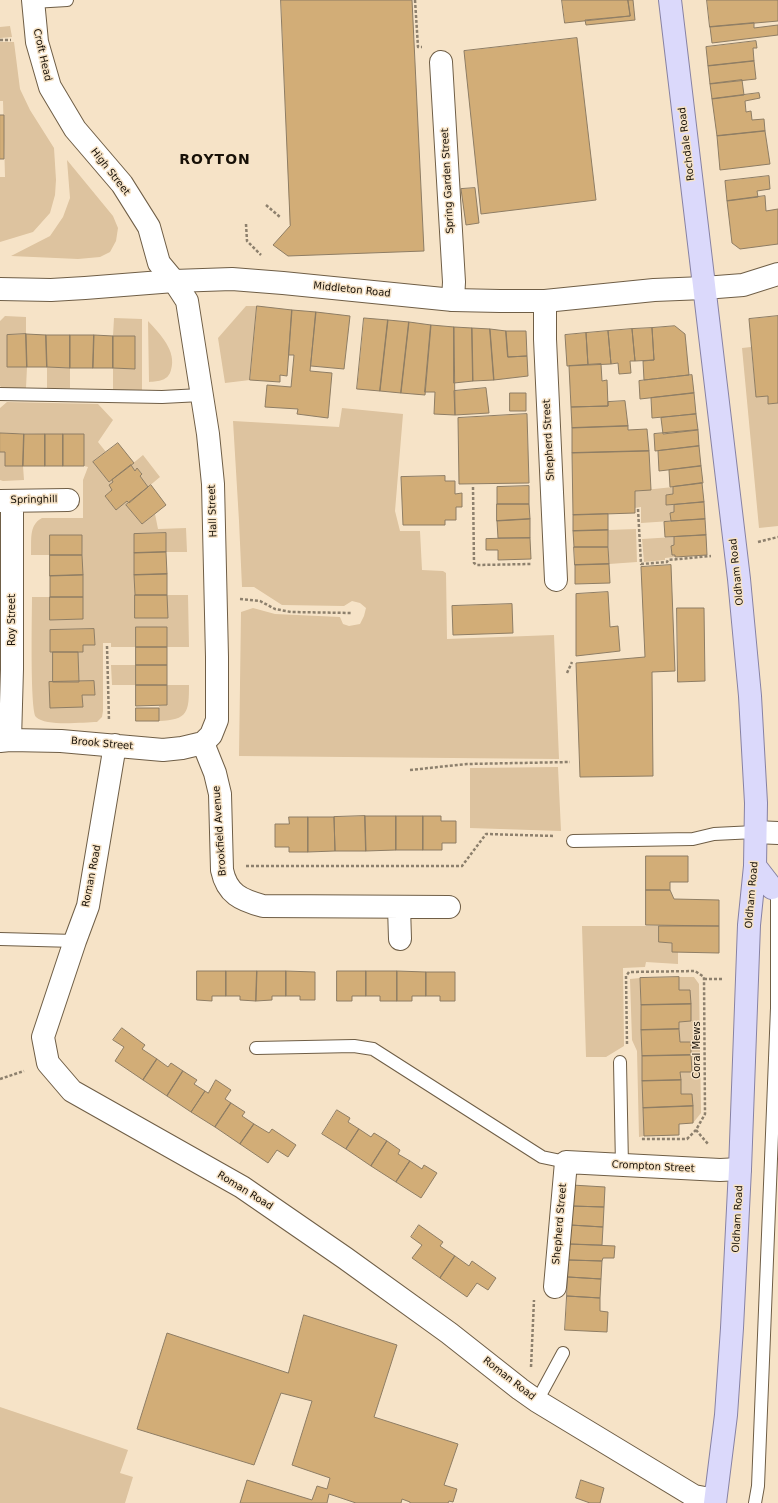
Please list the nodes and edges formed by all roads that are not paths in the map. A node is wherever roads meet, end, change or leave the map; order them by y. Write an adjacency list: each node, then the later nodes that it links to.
1 (67, 0): 3 (lane)
2 (670, 0): 8 (main road, Rochdale Road)
3 (33, 1): 5 (street, Croft Head)
4 (441, 62): 10 (street, Spring Garden Street)
5 (50, 87): 7 (street, High Street)
6 (778, 274): 8 (street, Middleton Road)
7 (174, 281): 9 (street, Middleton Road); 10 (street, Middleton Road); 13 (street, Hall Street)
8 (704, 288): 11 (street, Middleton Road); 20 (main road, Oldham Road)
9 (0, 289)
10 (453, 300): 11 (street, Middleton Road)
11 (545, 301): 16 (street, Shepherd Street)
12 (0, 394): 13 (lane)
13 (201, 395): 19 (street, Hall Street)
14 (68, 500): 15 (street, Springhill)
15 (6, 501): 18 (street, Roy Street)
16 (556, 580)
17 (112, 736): 18 (street, Brook Street); 19 (street, Brook Street); 29 (street, Roman Road)
18 (5, 740)
19 (203, 743): 25 (street, Brookfield Avenue)
20 (755, 832): 21 (street); 22 (lane); 23 (main road, Oldham Road)
21 (778, 833)
22 (573, 841)
23 (755, 866): 24 (main road); 34 (main road, Oldham Road)
24 (772, 888): 39 (lane, Oldham Road)
25 (399, 907): 26 (street, Brookfield Avenue); 28 (street)
26 (449, 907)
27 (0, 939): 29 (lane)
28 (400, 939)
29 (75, 941): 37 (street, Roman Road)
30 (256, 1048): 32 (lane)
31 (620, 1062): 33 (lane)
32 (566, 1162): 33 (street, Crompton Street); 35 (street, Shepherd Street)
33 (622, 1166): 34 (street, Crompton Street)
34 (740, 1169): 38 (main road, Oldham Road)
35 (555, 1287)
36 (563, 1353): 37 (lane)
37 (537, 1401): 38 (street, Roman Road)
38 (715, 1501)
39 (755, 1503)

